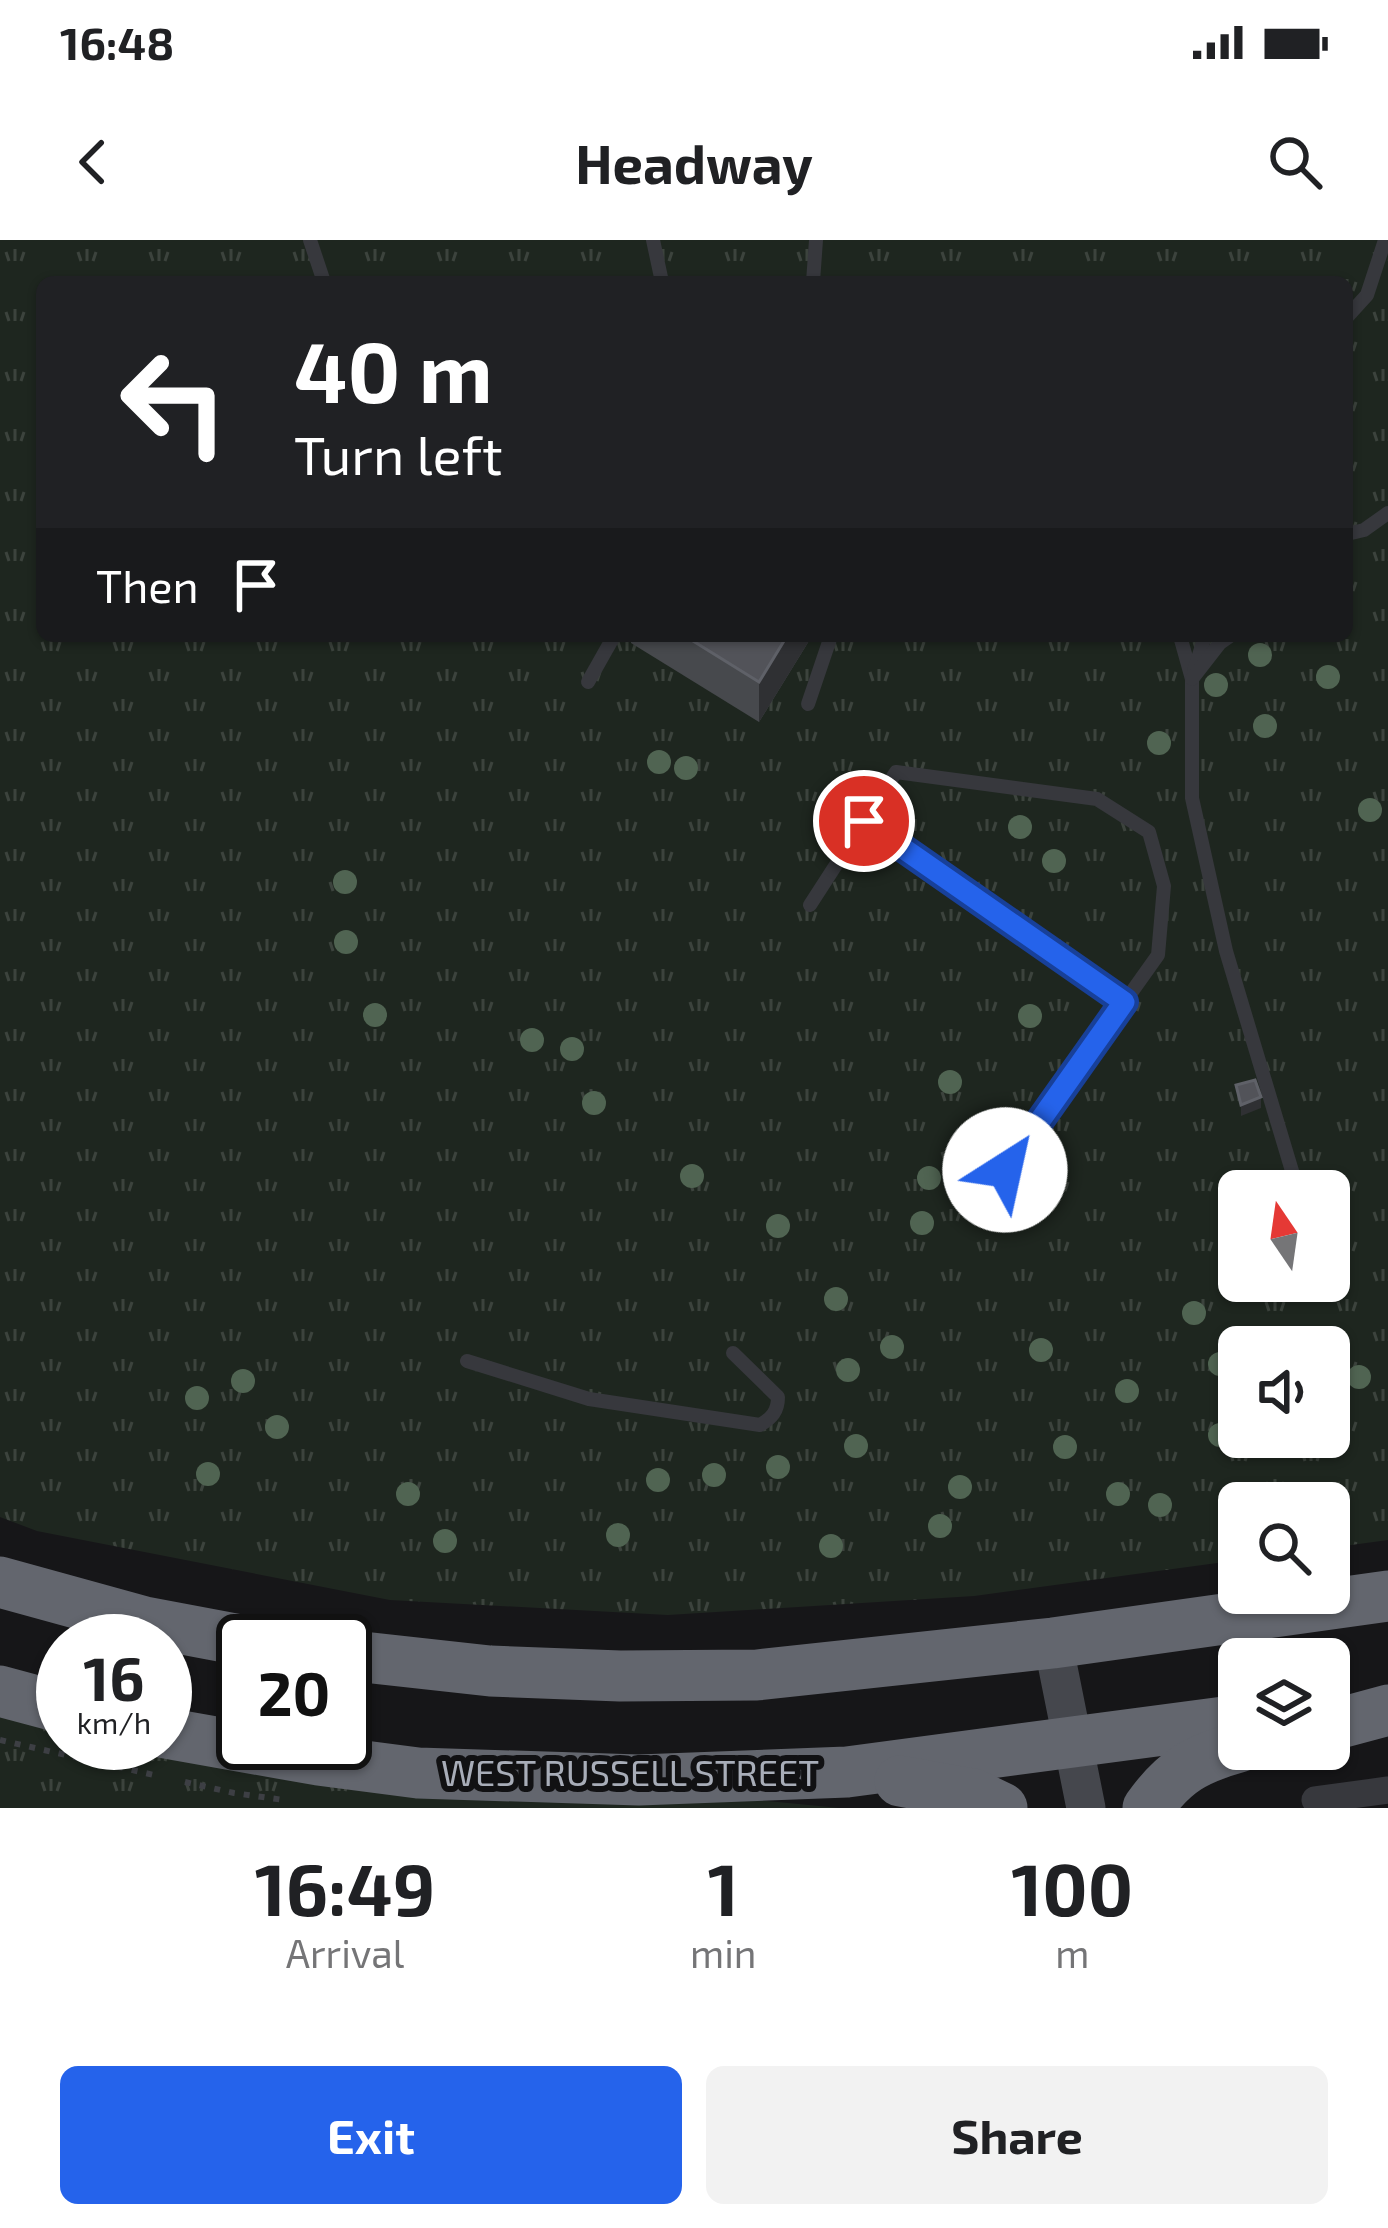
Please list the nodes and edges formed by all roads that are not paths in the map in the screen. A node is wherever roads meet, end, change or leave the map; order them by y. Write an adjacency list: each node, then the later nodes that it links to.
1 (310, 240): 5 (lane)
2 (652, 240): 6 (lane)
3 (816, 240): 7 (lane)
4 (1385, 240): 8 (lane)
5 (322, 276)
6 (661, 276)
7 (813, 276)
8 (1353, 310)
9 (1388, 513): 10 (lane)
10 (1364, 530): 11 (lane); 12 (lane)
11 (1353, 533)
12 (1353, 544)
13 (611, 642): 19 (lane)
14 (829, 642): 20 (lane)
15 (1182, 642): 18 (lane)
16 (1202, 642): 18 (lane)
17 (1221, 642): 18 (lane)
18 (1192, 679): 25 (lane)
19 (588, 682)
20 (808, 704)
21 (864, 821): 22 (lane); 23 (lane); 23 (lane)
22 (810, 905)
23 (1124, 1002): 24 (lane)
24 (1005, 1170)
25 (1292, 1170)
26 (733, 1353): 27 (lane)
27 (467, 1361)
28 (0, 1582): 30 (highway)
29 (1388, 1596): 31 (highway)
30 (216, 1635)
31 (1053, 1643): 32 (highway); 41 (main road)
32 (372, 1657)
33 (0, 1690): 35 (highway)
34 (1388, 1699): 36 (highway)
35 (36, 1700)
36 (1350, 1704)
37 (1388, 1710): 38 (highway)
38 (1350, 1720)
39 (1218, 1723): 41 (highway, WEST RUSSELL STREET)
40 (192, 1737): 43 (highway, WEST RUSSELL STREET)
41 (1071, 1744): 43 (highway, WEST RUSSELL STREET); 47 (main road)
42 (1218, 1755): 48 (highway)
43 (779, 1776): 46 (highway)
44 (1388, 1790): 45 (street)
45 (1313, 1804)
46 (1001, 1808)
47 (1086, 1808)
48 (1148, 1808)

